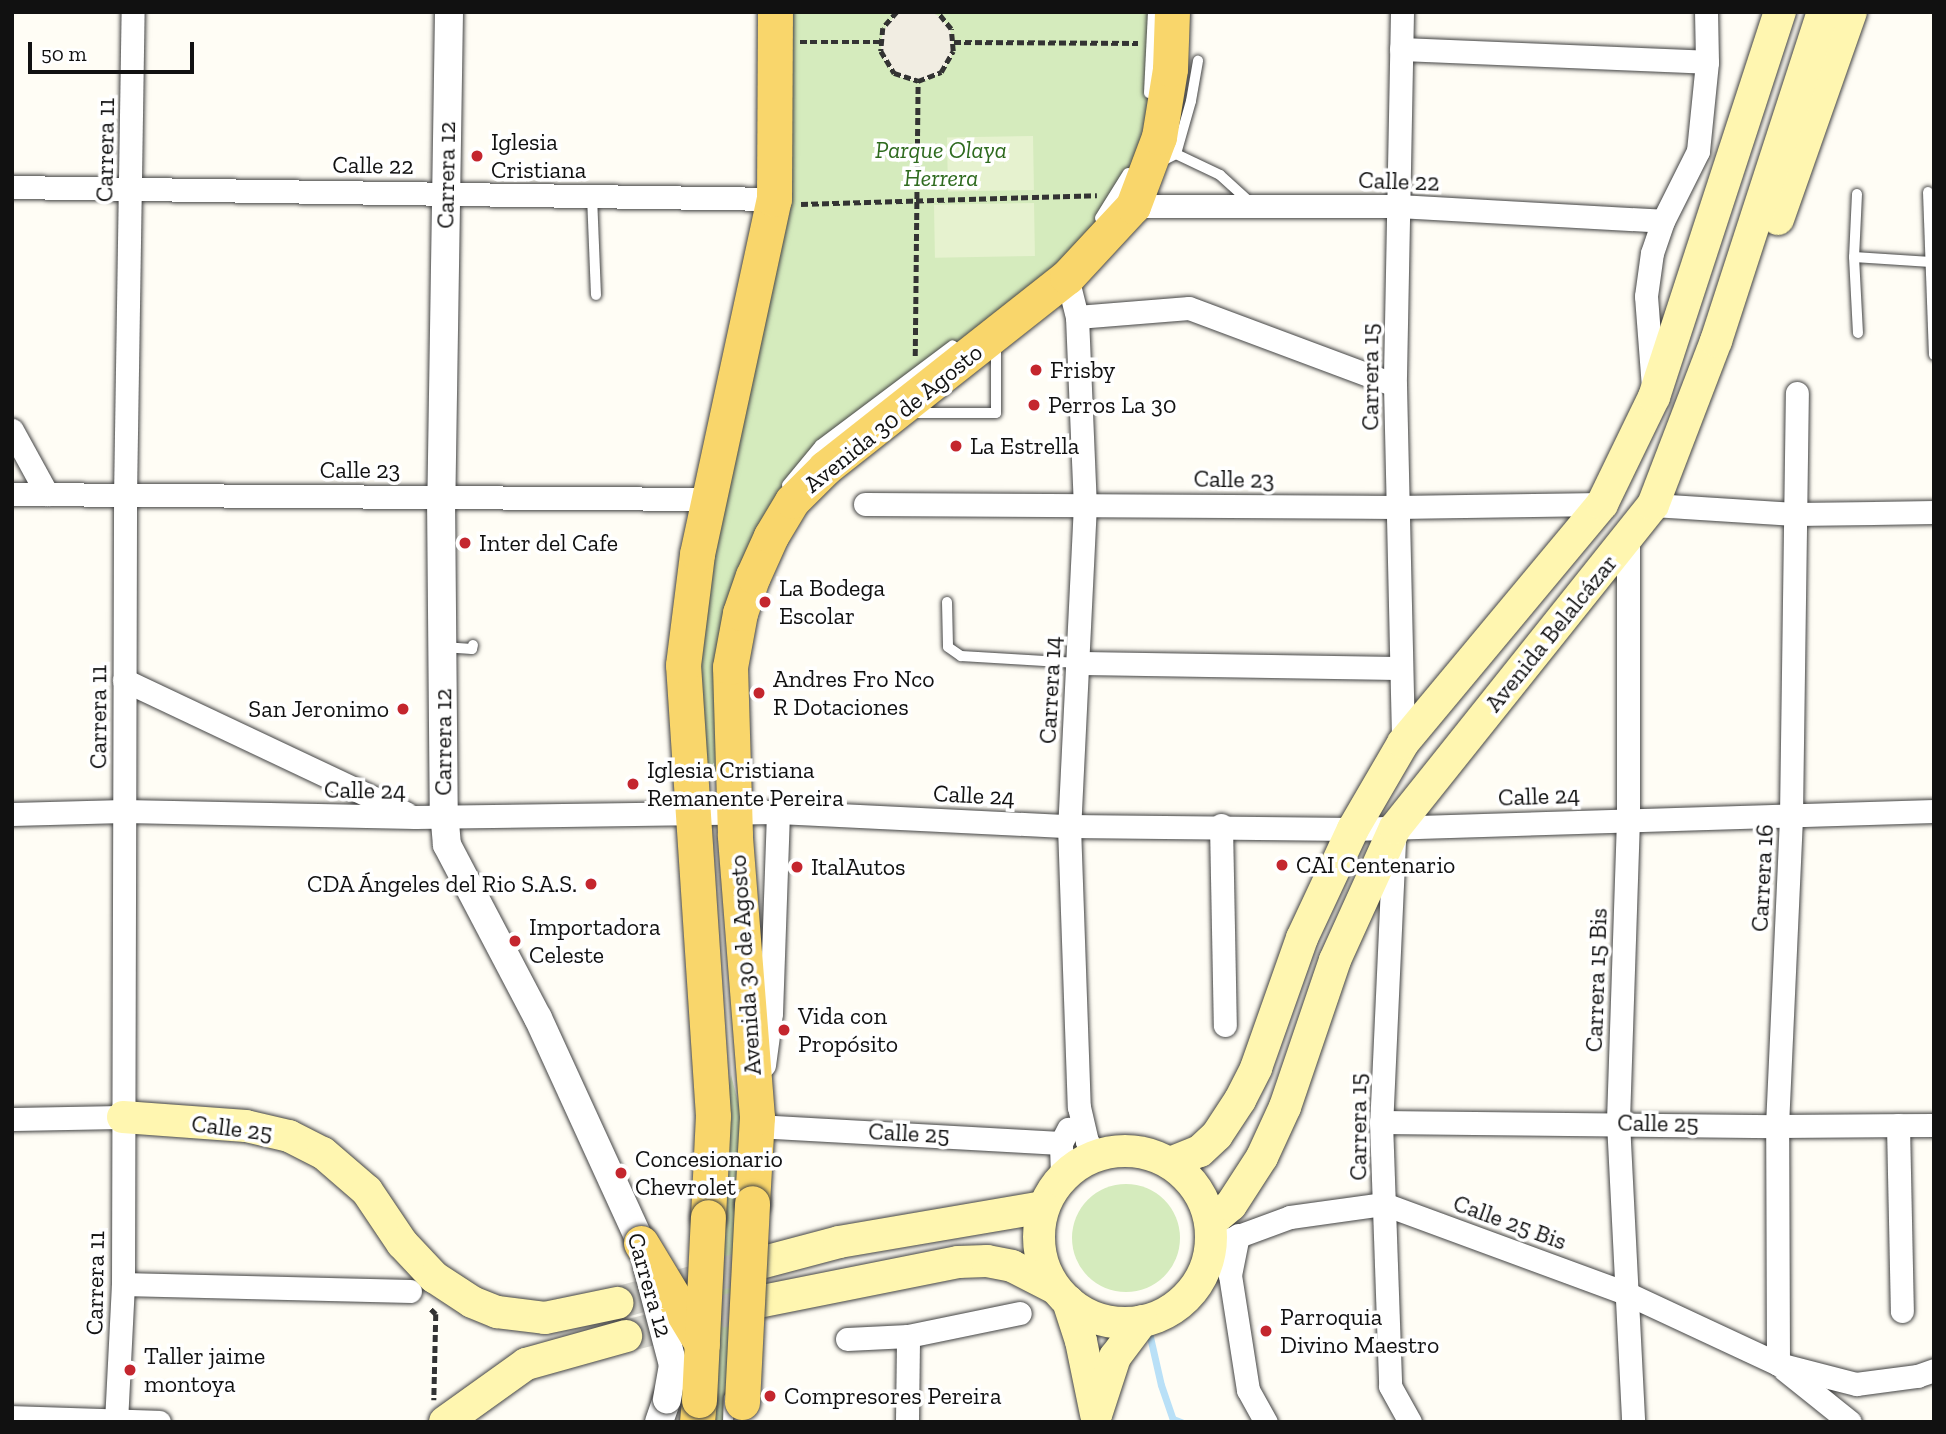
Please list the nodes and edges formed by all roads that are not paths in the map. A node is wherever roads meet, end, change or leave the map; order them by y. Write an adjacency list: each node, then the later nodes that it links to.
1 (133, 12): 17 (street, Carrera 11)
2 (449, 12): 18 (street, Carrera 12)
3 (775, 12): 23 (main road, Avenida 30 de Agosto)
4 (1153, 12): 12 (lane)
5 (1172, 12): 12 (main road, Avenida 30 de Agosto)
6 (1402, 12): 11 (street, Carrera 15)
7 (1706, 12): 13 (street)
8 (1780, 12): 39 (main road, Avenida Belalcázar)
9 (1823, 12): 35 (main road, Avenida Belalcázar)
10 (1851, 12): 35 (main road)
11 (1401, 49): 13 (street); 25 (street, Carrera 15)
12 (1181, 59): 14 (lane); 15 (main road, Avenida 30 de Agosto)
13 (1707, 62): 26 (street)
14 (1149, 103)
15 (1152, 162): 22 (main road, Avenida 30 de Agosto); 24 (lane)
16 (12, 187): 17 (street, Calle 22)
17 (131, 188): 18 (street, Calle 22); 46 (street, Carrera 11)
18 (446, 192): 21 (street, Calle 22); 45 (street, Carrera 12)
19 (1928, 192): 29 (lane)
20 (1857, 194): 28 (lane)
21 (592, 195): 23 (street, Calle 22); 31 (lane)
22 (1124, 200): 24 (street, Calle 22); 27 (lane); 30 (main road, Avenida 30 de Agosto)
23 (781, 201): 47 (main road, Avenida 30 de Agosto)
24 (1255, 206): 25 (street, Calle 22)
25 (1398, 206): 26 (street, Calle 22); 37 (street, Carrera 15)
26 (1663, 221): 39 (street)
27 (1091, 229)
28 (1854, 257): 29 (lane); 33 (lane)
29 (1932, 264): 36 (lane)
30 (1068, 277): 32 (street, Carrera 14); 34 (main road, Avenida 30 de Agosto)
31 (596, 295)
32 (1077, 317): 37 (street); 49 (street, Carrera 14)
33 (1858, 333)
34 (981, 335): 40 (main road, Avenida 30 de Agosto); 40 (lane); 42 (lane)
35 (1716, 341): 51 (main road, Avenida Belalcázar)
36 (1934, 355)
37 (1395, 385): 52 (street, Carrera 15)
38 (1797, 393): 54 (street, Carrera 16)
39 (1654, 397): 50 (main road, Avenida Belalcázar)
40 (894, 413): 69 (main road, Avenida 30 de Agosto)
41 (12, 430): 44 (street)
42 (783, 491)
43 (12, 494): 44 (street, Calle 23)
44 (47, 494): 46 (street, Calle 23)
45 (441, 496): 46 (street, Calle 23); 47 (street, Calle 23); 61 (street, Carrera 12)
46 (125, 497): 65 (street, Carrera 11)
47 (708, 499): 69 (main road, Avenida 30 de Agosto)
48 (865, 504): 49 (street, Calle 23)
49 (1085, 504): 52 (street, Calle 23); 62 (street, Carrera 14)
50 (1602, 504): 52 (street, Calle 23); 66 (main road, Avenida Belalcázar)
51 (1653, 505): 54 (street); 55 (main road, Avenida Belalcázar)
52 (1396, 507): 64 (street, Carrera 15)
53 (1934, 512): 54 (street)
54 (1796, 514): 72 (street, Carrera 16)
55 (1628, 539): 75 (street, Carrera 15 Bis); 78 (main road, Avenida Belalcázar)
56 (745, 562): 57 (lane)
57 (740, 574)
58 (707, 581): 69 (lane)
59 (947, 602): 62 (lane)
60 (472, 645): 61 (lane)
61 (443, 647): 73 (street, Carrera 12)
62 (1078, 663): 64 (street); 77 (street, Carrera 14)
63 (718, 666): 69 (lane)
64 (1401, 668): 66 (street, Carrera 15)
65 (124, 680): 67 (street, Carrera 11); 74 (street)
66 (1404, 743): 79 (main road, Avenida Belalcázar)
67 (124, 811): 71 (street, Calle 24); 74 (street, Calle 24); 83 (street, Carrera 11)
68 (1934, 811): 72 (street, Calle 24)
69 (714, 812): 70 (street, Calle 24); 73 (street, Calle 24); 80 (lane); 85 (main road, Avenida 30 de Agosto); 112 (main road, Avenida 30 de Agosto, bridge); 116 (lane)
70 (778, 812): 77 (street, Calle 24); 85 (street)
71 (12, 814)
72 (1791, 815): 75 (street, Calle 24); 90 (street, Carrera 16)
73 (444, 816): 74 (street, Calle 24); 98 (street, Carrera 12)
74 (415, 817)
75 (1629, 819): 78 (street, Calle 24); 87 (street, Carrera 15 Bis)
76 (1221, 825): 77 (street, Calle 24); 79 (street, Calle 24); 81 (street)
77 (1069, 826): 82 (street, Carrera 14)
78 (1395, 828): 79 (street, Calle 24); 86 (street, Carrera 15); 97 (main road, Avenida Belalcázar)
79 (1353, 829): 93 (main road, Avenida Belalcázar)
80 (734, 984)
81 (1225, 1025)
82 (1079, 1107): 91 (street, Carrera 14); 92 (street, Carrera 14)
83 (123, 1117): 84 (street, Calle 25); 100 (street, Carrera 11); 101 (main road, Calle 25)
84 (12, 1119)
85 (756, 1121): 91 (street, Calle 25); 115 (main road, Avenida 30 de Agosto, bridge)
86 (1381, 1122): 87 (street, Calle 25); 95 (street, Carrera 15)
87 (1618, 1122): 90 (street, Calle 25); 102 (street, Carrera 15 Bis)
88 (1898, 1125): 89 (street, Calle 25); 90 (street, Calle 25); 106 (street)
89 (1934, 1125)
90 (1777, 1126): 113 (street, Carrera 16)
91 (1061, 1143): 94 (street, Carrera 14)
92 (1096, 1158): 93 (main road); 94 (main road)
93 (1170, 1163): 97 (main road)
94 (1062, 1174): 96 (main road)
95 (1384, 1204): 97 (street, Calle 25 Bis); 102 (street, Calle 25 Bis); 124 (street, Carrera 15)
96 (1043, 1207): 99 (main road); 103 (main road)
97 (1222, 1233): 108 (main road); 123 (street)
98 (641, 1243): 112 (main road, bridge); 116 (street, Carrera 12, bridge)
99 (764, 1262)
100 (123, 1284): 101 (street); 120 (street, Carrera 11)
101 (422, 1284): 105 (main road, Calle 25)
102 (1626, 1293): 113 (street, Calle 25 Bis); 125 (street, Carrera 15 Bis)
103 (1060, 1294): 104 (main road); 108 (main road); 119 (main road)
104 (763, 1301)
105 (617, 1303)
106 (1902, 1311)
107 (1020, 1313): 110 (street)
108 (1142, 1321): 119 (main road)
109 (626, 1336): 117 (main road)
110 (908, 1336): 111 (street); 122 (street)
111 (847, 1339)
112 (702, 1343): 116 (main road, Avenida 30 de Agosto, bridge)
113 (1777, 1364): 114 (street, Calle 25 Bis); 126 (street, Calle 25 Bis)
114 (1934, 1370)
115 (735, 1406)
116 (686, 1413)
117 (439, 1415)
118 (12, 1417): 120 (street)
119 (1096, 1418)
120 (116, 1420): 121 (street)
121 (159, 1422)
122 (906, 1422)
123 (1266, 1422)
124 (1410, 1422)
125 (1633, 1422)
126 (1850, 1422)

